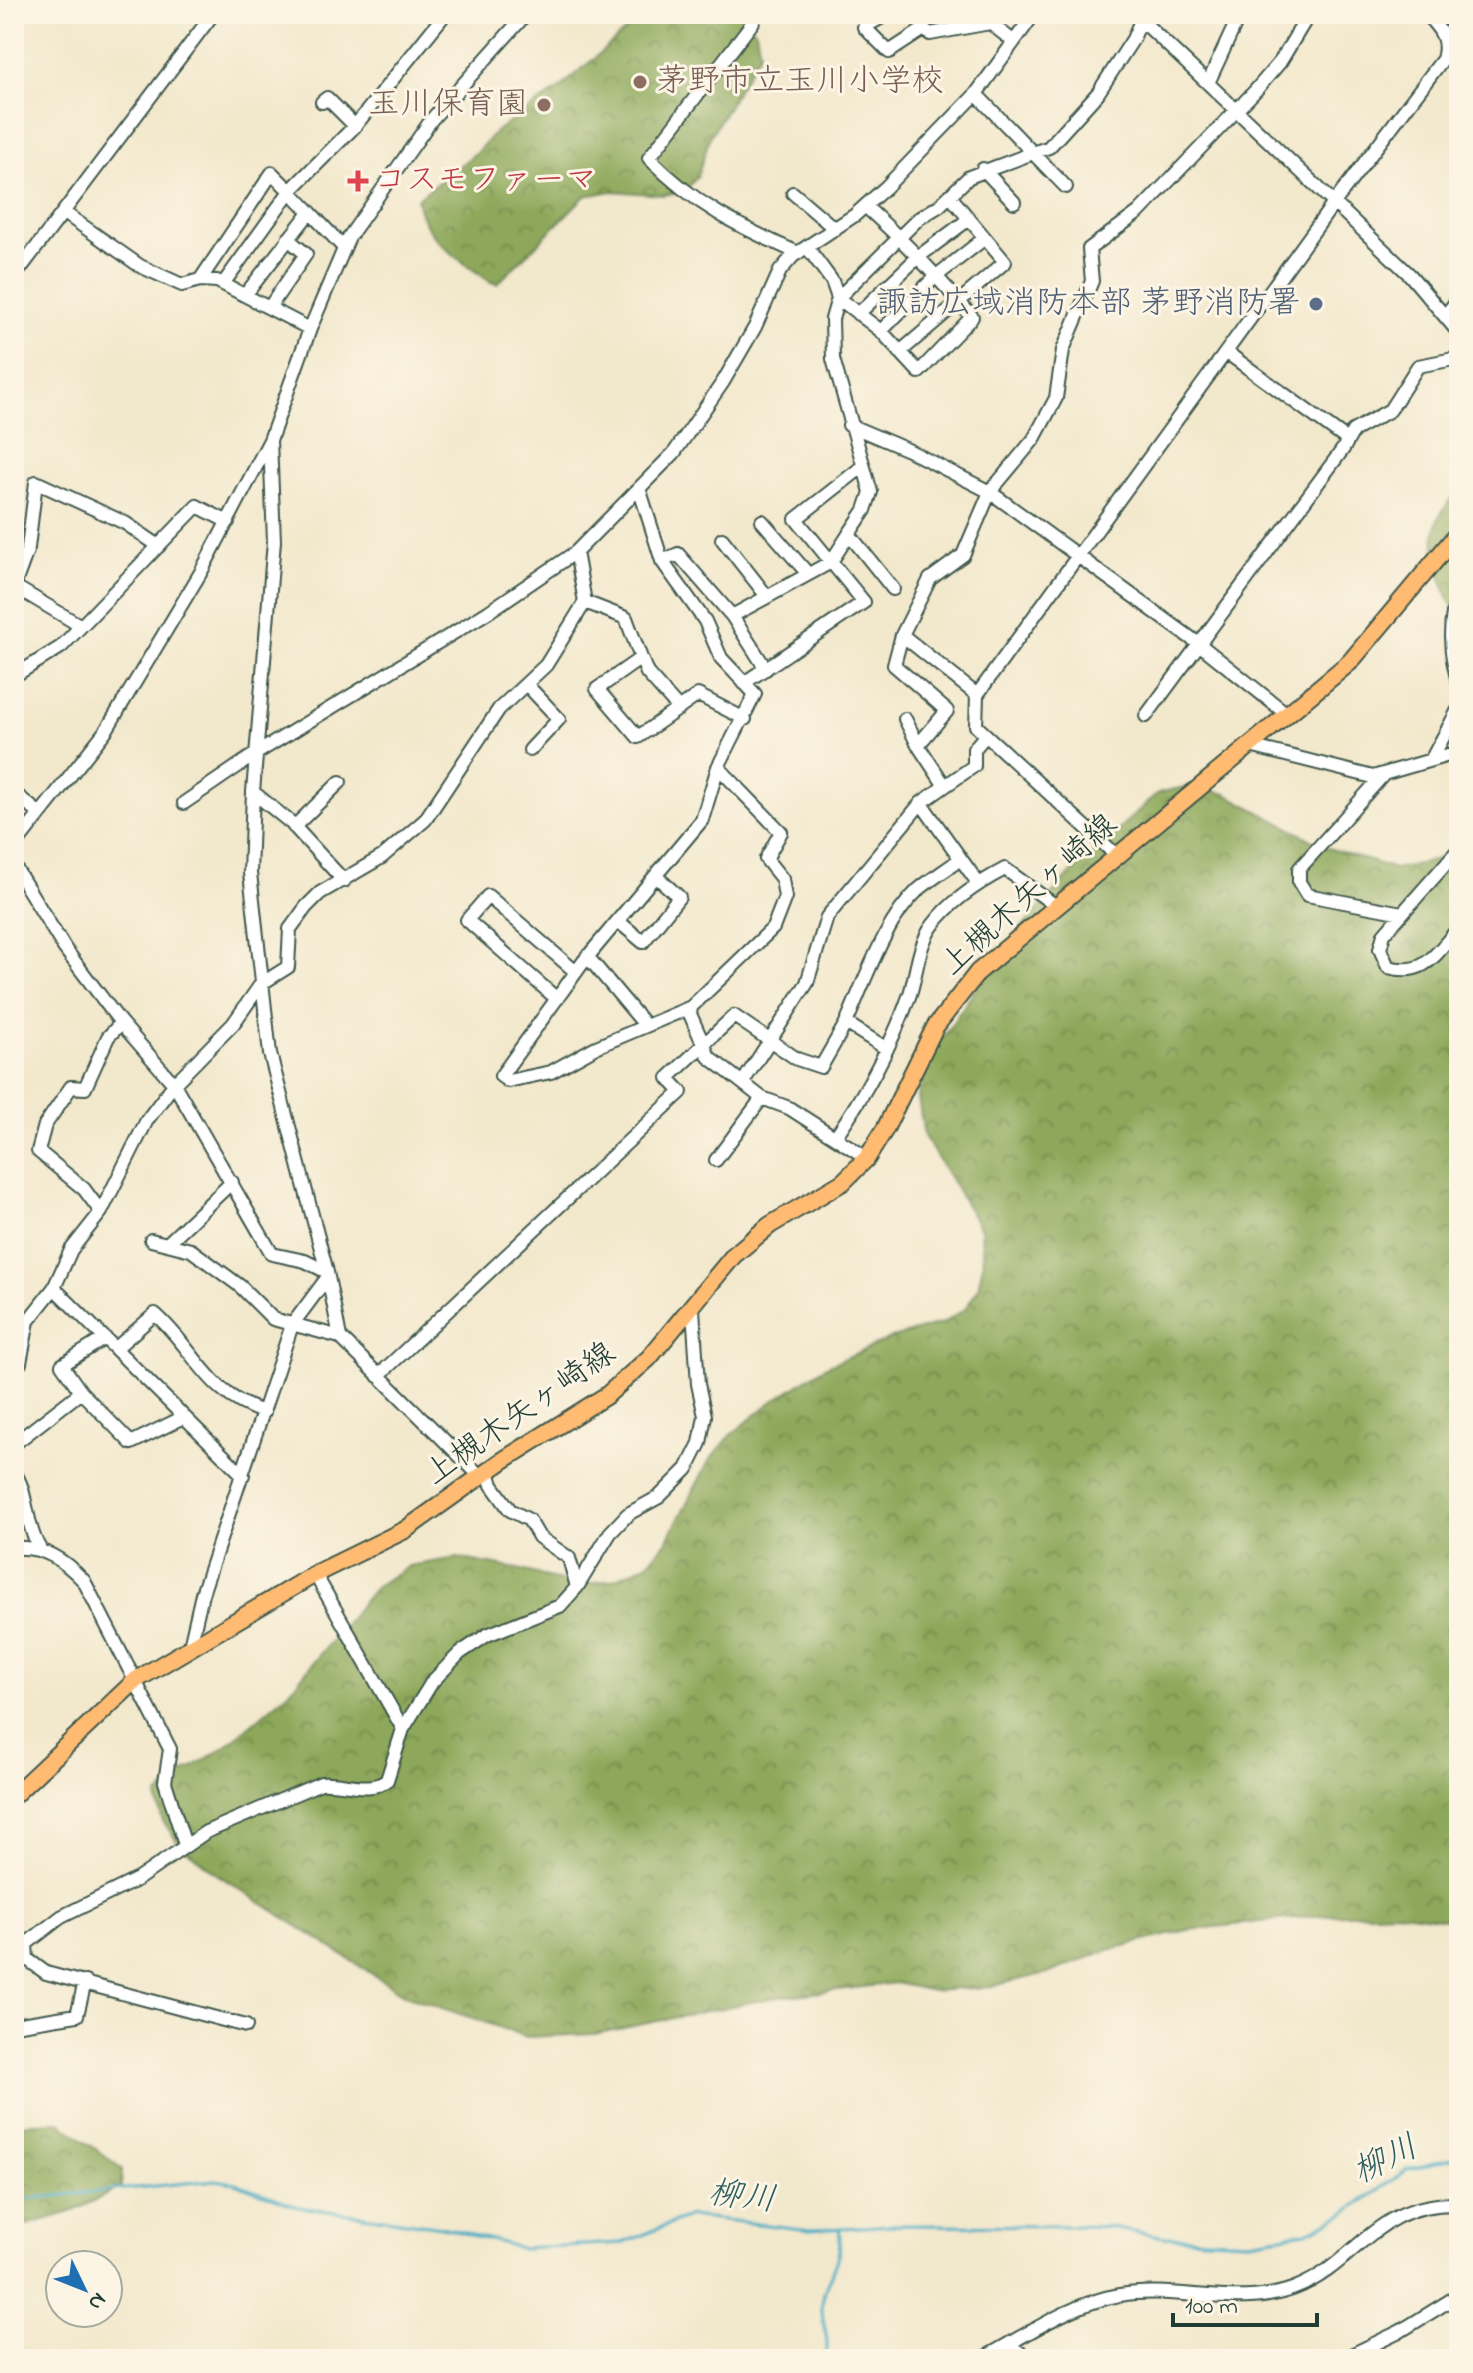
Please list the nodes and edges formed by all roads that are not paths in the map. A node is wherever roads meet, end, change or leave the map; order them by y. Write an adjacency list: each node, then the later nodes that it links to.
1 (213, 14): 30 (street)
2 (445, 14): 20 (street)
3 (751, 14): 39 (street)
4 (888, 14): 12 (street)
5 (951, 14): 12 (street)
6 (1034, 14): 13 (street)
7 (1240, 14): 16 (street)
8 (1309, 14): 19 (street)
9 (1426, 14): 15 (street)
10 (519, 17): 38 (street)
11 (1138, 17): 16 (street); 21 (street)
12 (966, 26): 13 (street)
13 (1013, 41): 17 (street)
14 (1459, 41): 15 (street)
15 (1443, 59): 28 (street)
16 (1209, 81): 19 (street)
17 (976, 94): 21 (street); 29 (street)
18 (322, 102): 20 (street)
19 (1238, 109): 28 (street); 64 (street)
20 (355, 126): 24 (street)
21 (1032, 153): 22 (street); 23 (street)
22 (983, 169): 26 (street); 27 (street)
23 (1066, 187)
24 (290, 191): 31 (street); 34 (street); 44 (street)
25 (793, 193): 33 (street)
26 (950, 196): 32 (street); 35 (street)
27 (1014, 202)
28 (1334, 203): 52 (street); 57 (street)
29 (865, 206): 33 (street); 35 (street)
30 (63, 212): 42 (street); 44 (street)
31 (310, 212): 37 (street); 38 (street)
32 (969, 219): 36 (street); 41 (street)
33 (835, 229): 39 (street)
34 (256, 237): 40 (street); 45 (street)
35 (899, 237): 41 (street); 47 (street)
36 (985, 238): 43 (street); 49 (street)
37 (288, 239): 40 (street); 50 (street)
38 (344, 248): 53 (street)
39 (802, 250): 47 (street); 63 (street)
40 (276, 253): 46 (street)
41 (918, 257): 43 (street); 51 (street)
42 (14, 277)
43 (935, 277): 49 (street); 54 (street)
44 (200, 280): 45 (street)
45 (223, 284): 46 (street)
46 (245, 295): 50 (street)
47 (838, 298): 51 (street); 59 (street)
48 (1459, 298): 52 (street)
49 (958, 300): 56 (street); 56 (street)
50 (269, 308): 53 (street)
51 (858, 314): 54 (street)
52 (1445, 316): 55 (street)
53 (310, 329): 61 (street)
54 (881, 331): 56 (street)
55 (1459, 333)
56 (900, 352)
57 (1226, 352): 60 (street); 72 (street)
58 (1459, 358): 60 (street)
59 (849, 425): 62 (street); 64 (street)
60 (1346, 439): 83 (street)
61 (270, 440): 66 (street); 102 (street)
62 (862, 467): 68 (street); 74 (street)
63 (640, 491): 71 (street); 73 (street)
64 (990, 492): 72 (street); 82 (street)
65 (762, 521): 75 (street)
66 (228, 522): 70 (street); 112 (street)
67 (1459, 532): 93 (main road, 上槻木矢ヶ崎線)
68 (849, 534): 74 (street); 76 (street)
69 (722, 539): 78 (street)
70 (159, 546): 81 (street); 81 (street)
71 (576, 552): 79 (street); 102 (street)
72 (1079, 558): 83 (street); 90 (street)
73 (662, 561): 80 (street); 87 (street)
74 (831, 562): 75 (street); 85 (street)
75 (808, 574): 78 (street)
76 (893, 589)
77 (1459, 593): 89 (street)
78 (766, 595): 80 (street)
79 (585, 602): 84 (street); 88 (street)
80 (732, 616): 85 (street)
81 (81, 626): 86 (street)
82 (902, 635): 90 (street); 98 (street)
83 (1199, 644): 93 (street); 94 (street)
84 (641, 658): 92 (street); 92 (street)
85 (766, 669): 87 (street)
86 (14, 676)
87 (744, 683): 95 (street)
88 (526, 684): 100 (street); 120 (street)
89 (1459, 684)
90 (977, 695): 97 (street)
91 (1459, 708): 103 (street)
92 (679, 709): 95 (street)
93 (1288, 715): 99 (main road, 上槻木矢ヶ崎線)
94 (1146, 716)
95 (745, 719): 104 (street)
96 (905, 719): 98 (street)
97 (985, 736): 107 (street); 116 (street)
98 (918, 745): 107 (street)
99 (1250, 746): 105 (street); 116 (main road, 上槻木矢ヶ崎線)
100 (530, 750)
101 (1459, 752): 103 (street)
102 (257, 753): 108 (street); 110 (street)
103 (1431, 760): 105 (street)
104 (718, 767): 119 (street); 130 (street)
105 (1384, 774): 123 (street)
106 (340, 782): 113 (street)
107 (945, 786): 111 (street)
108 (253, 792): 113 (street); 128 (street)
109 (14, 793): 112 (street)
110 (184, 803)
111 (921, 803): 117 (street); 134 (street)
112 (40, 814): 114 (street)
113 (294, 827): 120 (street)
114 (14, 847)
115 (1459, 849): 123 (street)
116 (1116, 855): 122 (main road, 上槻木矢ヶ崎線)
117 (959, 860): 121 (street); 132 (street)
118 (14, 866): 131 (street)
119 (656, 876): 124 (street); 124 (street)
120 (344, 881): 128 (street)
121 (978, 883): 122 (street); 136 (street)
122 (1056, 906): 141 (main road, 上槻木矢ヶ崎線)
123 (1402, 913): 125 (street)
124 (618, 921): 126 (street)
125 (1459, 928)
126 (587, 956): 127 (street); 133 (street)
127 (576, 972): 129 (street); 129 (street)
128 (261, 984): 138 (street); 147 (street)
129 (557, 999): 133 (street)
130 (691, 1007): 133 (street); 135 (street)
131 (121, 1023): 138 (street); 144 (street)
132 (846, 1023): 134 (street); 136 (street)
133 (645, 1025)
134 (768, 1041): 135 (street); 137 (street)
135 (703, 1044): 137 (street); 156 (street)
136 (887, 1049): 140 (street)
137 (743, 1082): 139 (street)
138 (174, 1084): 143 (street); 144 (street)
139 (762, 1098): 140 (street); 142 (street)
140 (836, 1136): 141 (street)
141 (867, 1158): 149 (main road, 上槻木矢ヶ崎線)
142 (716, 1160)
143 (232, 1182): 146 (street); 147 (street)
144 (101, 1212): 148 (street)
145 (151, 1240): 146 (street)
146 (169, 1242): 151 (street)
147 (327, 1275): 151 (street); 152 (street)
148 (54, 1288): 153 (street); 155 (street)
149 (693, 1309): 163 (main road, 上槻木矢ヶ崎線); 168 (street)
150 (14, 1310): 155 (street)
151 (294, 1322): 152 (street); 159 (street)
152 (340, 1337): 156 (street)
153 (105, 1338): 154 (street); 158 (street)
154 (116, 1348): 159 (street); 160 (street)
155 (15, 1365): 157 (street)
156 (378, 1376): 163 (street)
157 (14, 1389)
158 (81, 1392): 160 (street); 161 (street)
159 (264, 1412): 164 (street)
160 (182, 1418): 164 (street)
161 (14, 1444)
162 (14, 1473): 166 (street)
163 (484, 1473): 167 (main road, 上槻木矢ヶ崎線); 168 (street)
164 (243, 1475): 169 (street)
165 (14, 1548): 166 (street)
166 (40, 1549): 170 (street)
167 (315, 1574): 169 (main road, 上槻木矢ヶ崎線); 171 (street)
168 (577, 1587): 171 (street)
169 (190, 1646): 170 (main road, 上槻木矢ヶ崎線)
170 (136, 1680): 172 (main road, 上槻木矢ヶ崎線); 173 (street)
171 (403, 1729): 173 (street)
172 (14, 1795)
173 (185, 1845): 174 (street)
174 (85, 1982): 175 (street); 176 (street)
175 (14, 2025)
176 (246, 2026)
177 (1459, 2204): 179 (street)
178 (1459, 2295): 180 (street)
179 (1008, 2345): 181 (street); 182 (street)
180 (1345, 2358)
181 (982, 2359)
182 (1030, 2359)

